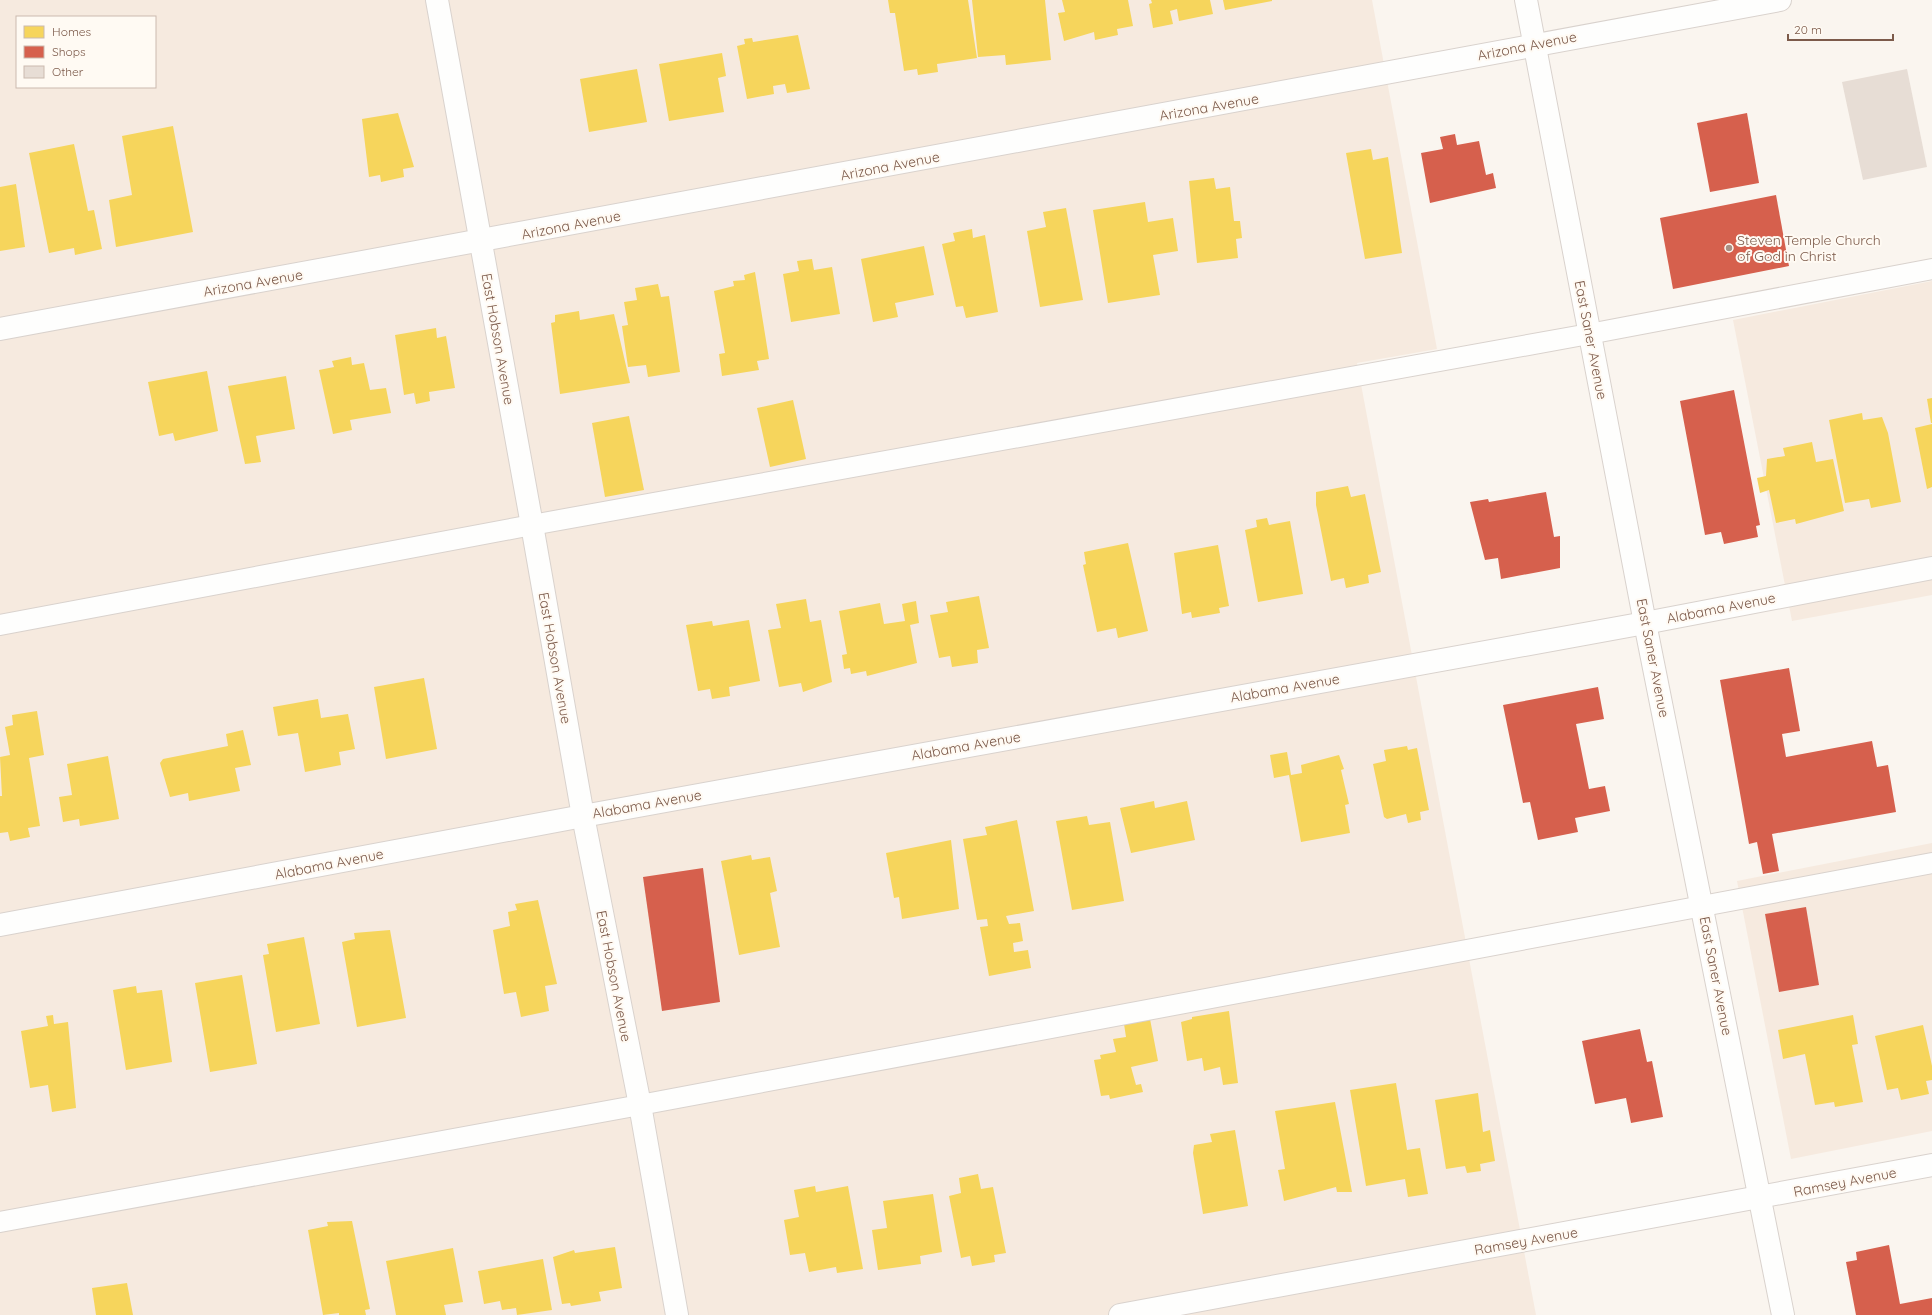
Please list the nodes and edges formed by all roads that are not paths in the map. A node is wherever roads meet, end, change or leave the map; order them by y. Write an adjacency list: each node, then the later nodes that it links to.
1 (437, 0): 5 (street, East Hobson Avenue)
2 (1526, 0): 4 (street, East Saner Avenue)
3 (1780, 0): 4 (street, Arizona Avenue)
4 (1534, 44): 5 (street, Arizona Avenue); 8 (street, East Saner Avenue)
5 (481, 242): 7 (street, Arizona Avenue); 9 (street, East Hobson Avenue)
6 (1932, 269): 8 (lane)
7 (0, 329)
8 (1589, 334): 9 (lane); 11 (street, East Saner Avenue)
9 (532, 525): 12 (lane); 13 (street, East Hobson Avenue)
10 (1932, 568): 11 (street, Alabama Avenue)
11 (1646, 623): 13 (street, Alabama Avenue); 15 (street, East Saner Avenue)
12 (0, 625)
13 (583, 816): 16 (street, Alabama Avenue); 17 (street, East Hobson Avenue)
14 (1932, 863): 15 (lane)
15 (1702, 905): 17 (lane); 19 (street, East Saner Avenue)
16 (0, 925)
17 (640, 1105): 20 (lane); 21 (street, East Hobson Avenue)
18 (1932, 1165): 19 (street, Ramsey Avenue)
19 (1759, 1198): 22 (street, Ramsey Avenue); 23 (street, East Saner Avenue)
20 (0, 1222)
21 (676, 1315)
22 (1120, 1315)
23 (1783, 1315)

